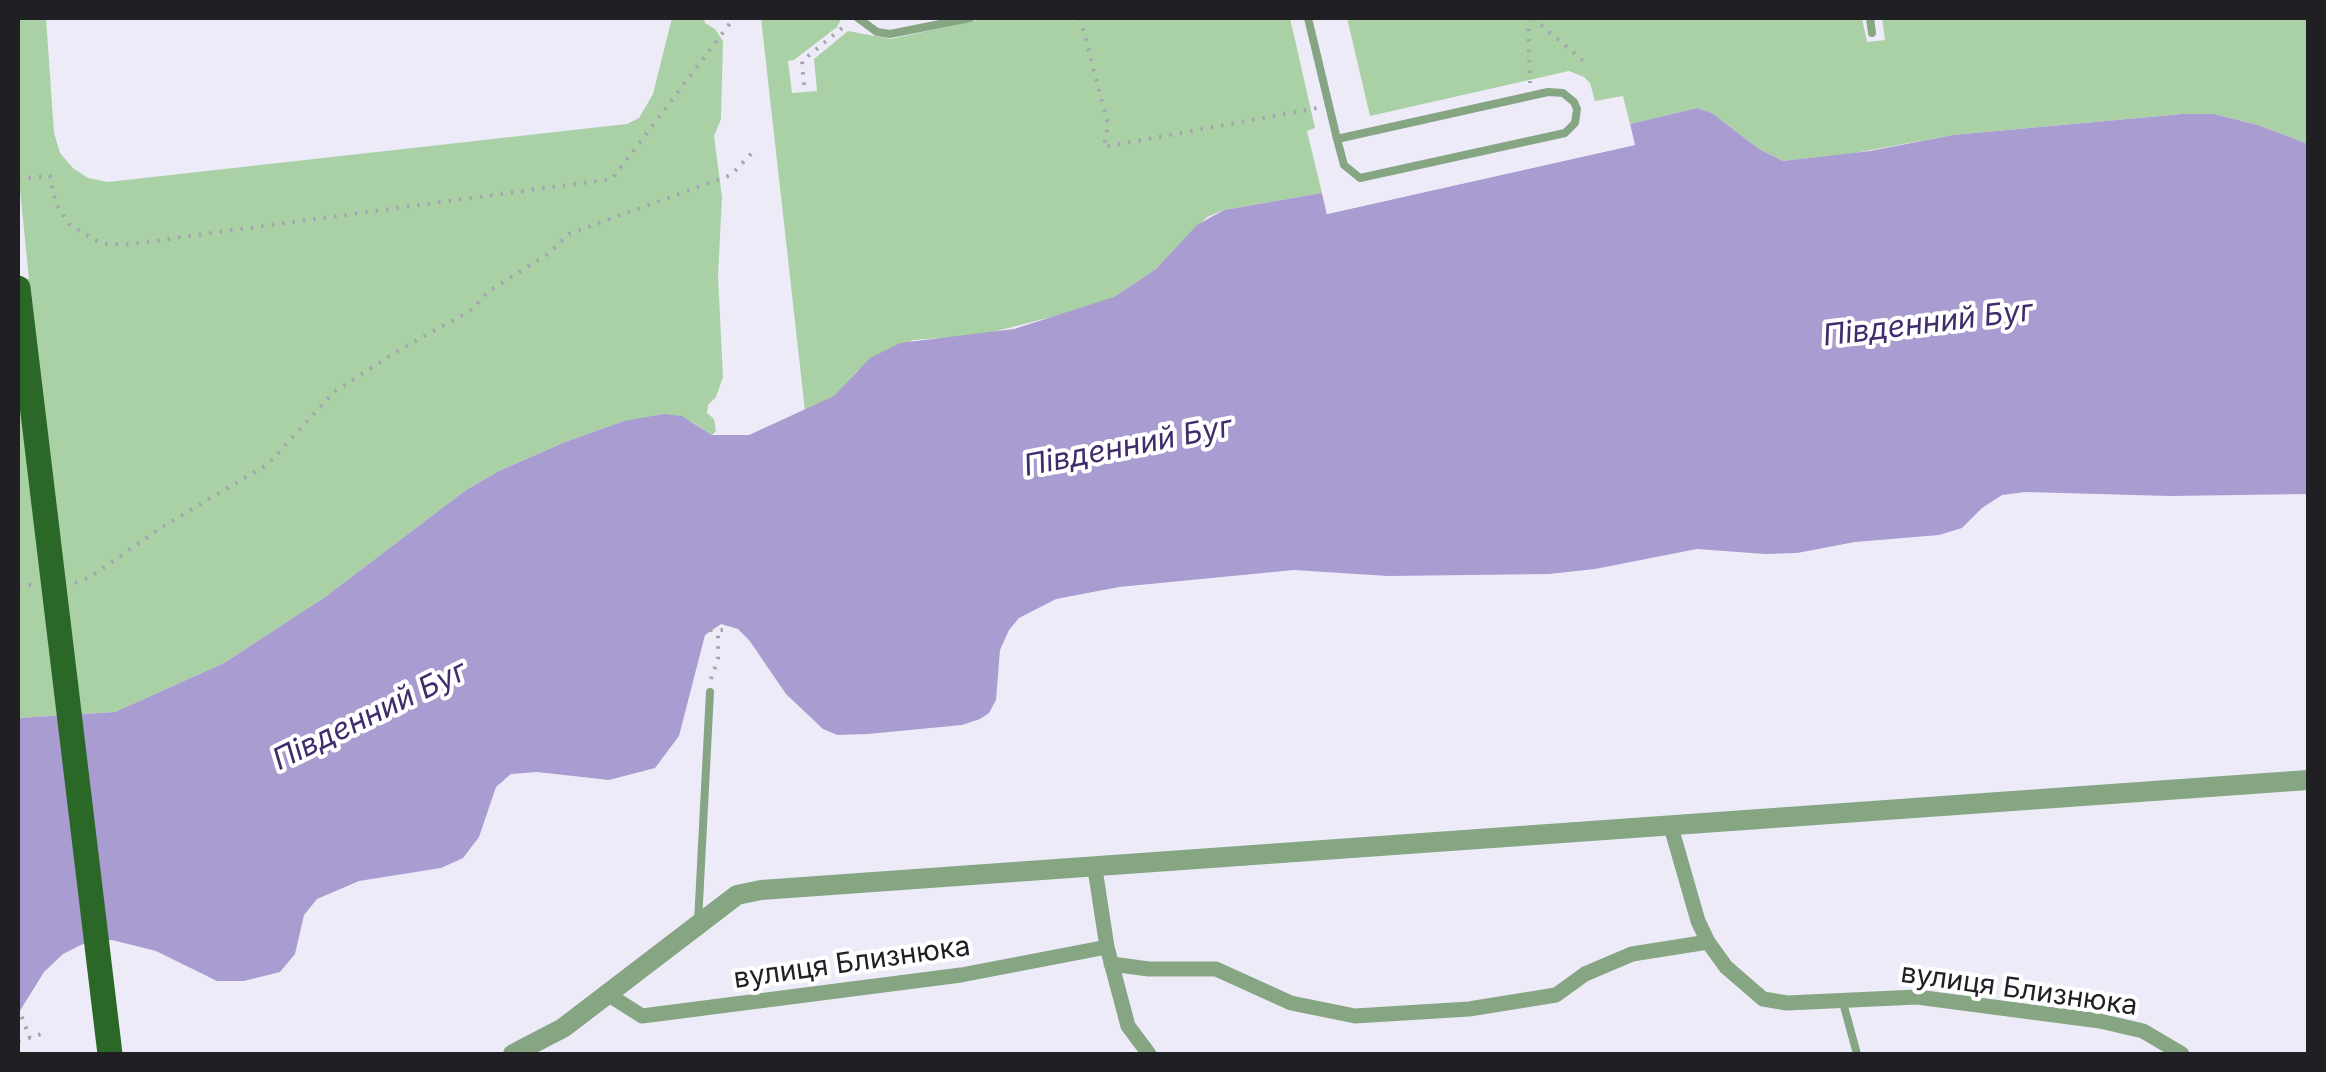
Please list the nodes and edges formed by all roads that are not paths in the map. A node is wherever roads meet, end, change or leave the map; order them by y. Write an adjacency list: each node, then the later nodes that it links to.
1 (856, 18): 2 (lane)
2 (970, 18)
3 (1308, 18): 6 (lane)
4 (1870, 18): 5 (lane)
5 (1872, 33)
6 (1337, 139): 6 (lane)
7 (18, 288): 19 (main road, bridge)
8 (710, 692): 12 (lane)
9 (2308, 780): 10 (street)
10 (1671, 827): 11 (street); 13 (street, вулиця Близнюка)
11 (1094, 869): 12 (street); 14 (street)
12 (698, 926): 16 (street)
13 (1708, 942): 15 (street); 17 (street, вулиця Близнюка)
14 (1107, 947): 15 (street); 16 (street, вулиця Близнюка)
15 (1111, 964): 21 (street)
16 (609, 995): 18 (street)
17 (1842, 998): 22 (lane); 23 (street, вулиця Близнюка)
18 (534, 1050): 20 (street)
19 (110, 1054)
20 (513, 1054)
21 (1149, 1054)
22 (1858, 1054)
23 (2182, 1054)

